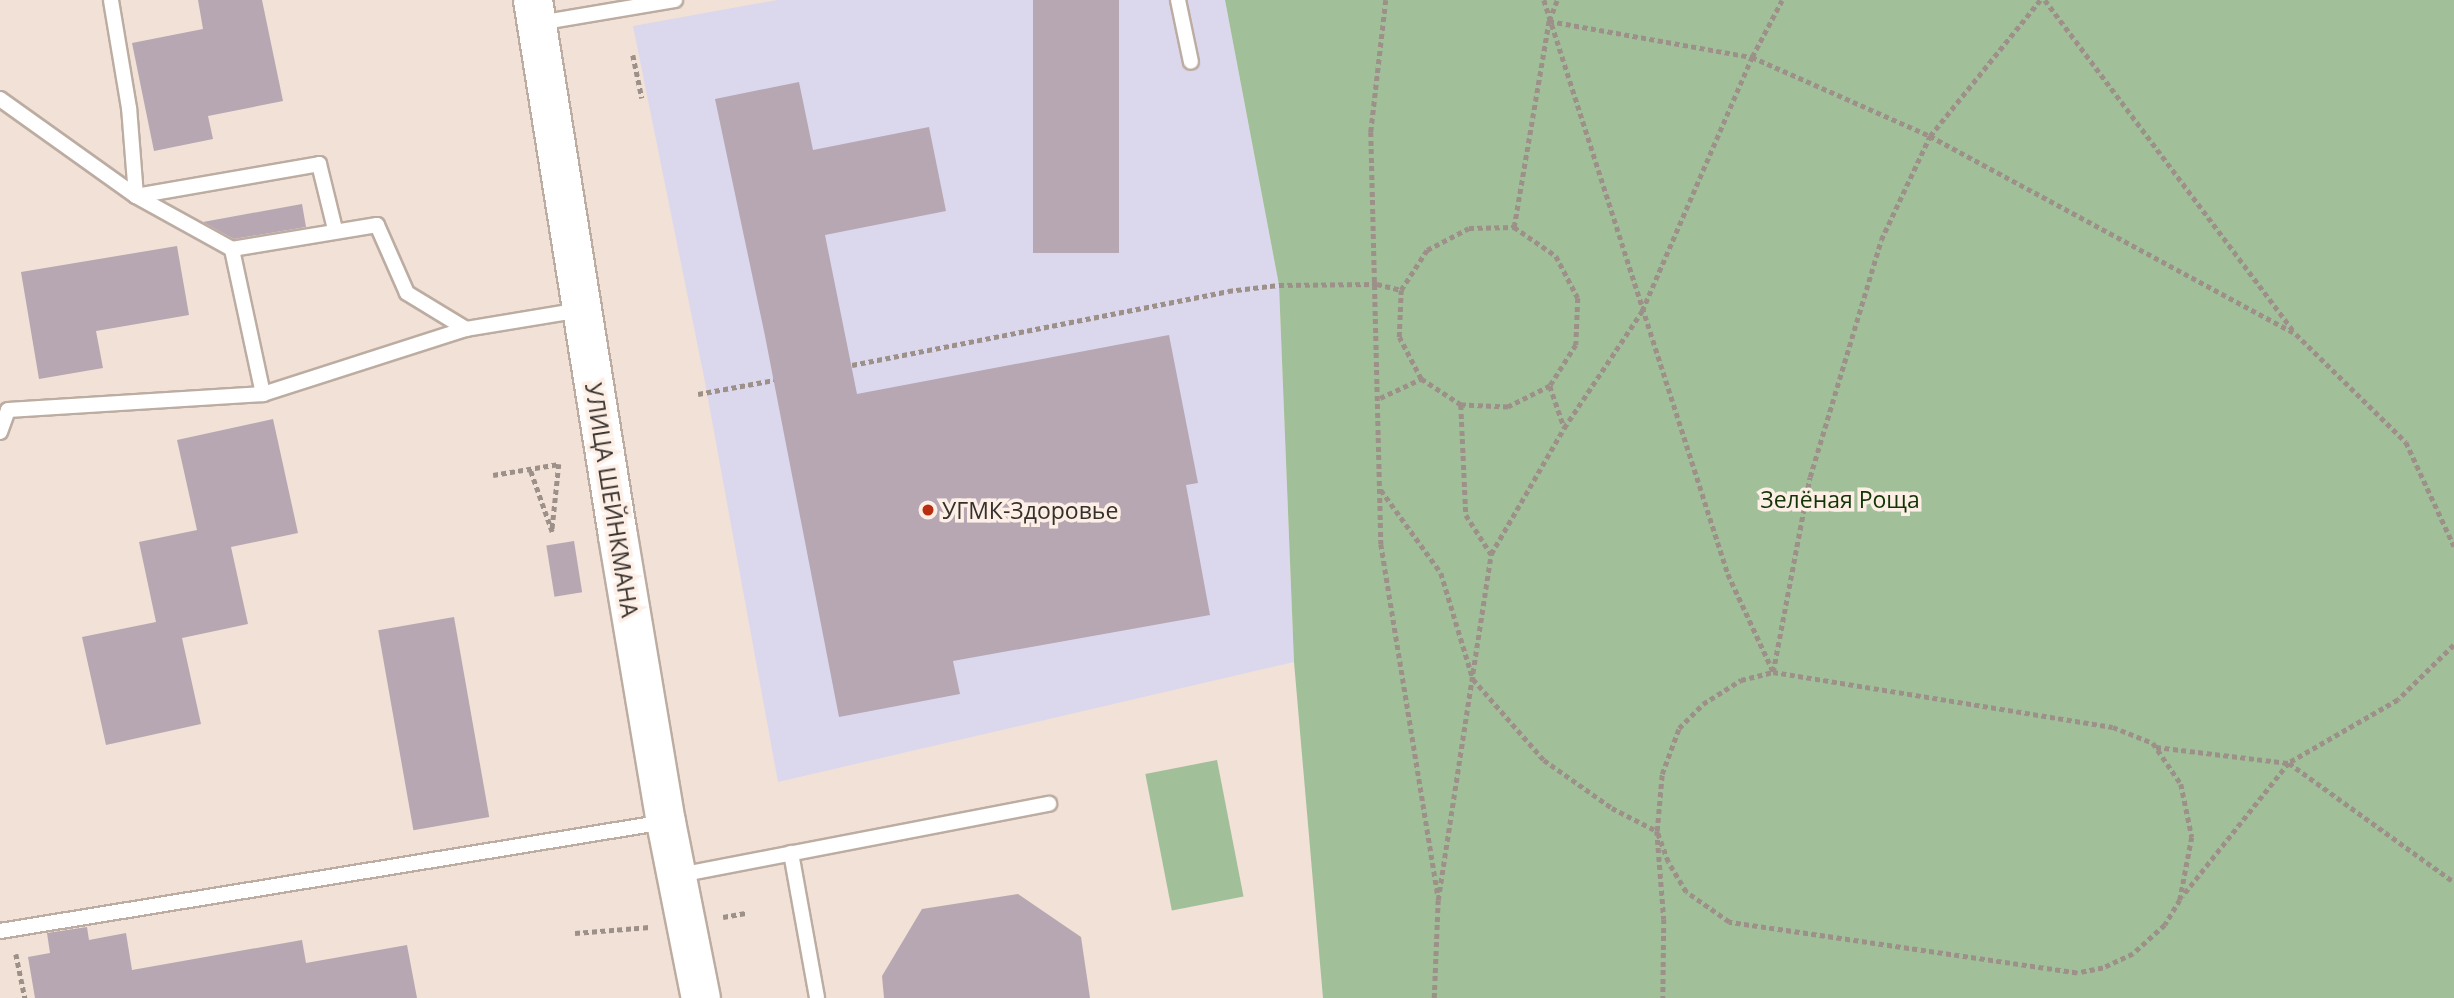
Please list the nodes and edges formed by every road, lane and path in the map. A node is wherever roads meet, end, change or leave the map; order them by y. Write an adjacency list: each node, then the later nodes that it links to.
1 (111, 0): 19 (lane)
2 (675, 0): 10 (lane)
3 (1178, 0): 15 (lane)
4 (1386, 0): 23 (path)
5 (1544, 0): 12 (path)
6 (1557, 0): 12 (path)
7 (1782, 0): 14 (path)
8 (2040, 0): 18 (path)
9 (2045, 0): 28 (path)
10 (619, 5): 11 (lane)
11 (535, 12): 25 (street, УЛИЦА ШЕЙНКМАНА)
12 (1549, 20): 14 (path); 20 (path); 26 (path)
13 (633, 55): 16 (path)
14 (1752, 57): 18 (path); 26 (path)
15 (1191, 62)
16 (642, 98)
17 (0, 99): 19 (lane)
18 (1930, 136): 28 (path); 45 (path)
19 (136, 196): 21 (lane); 22 (lane)
20 (1514, 227): 24 (path); 32 (path)
21 (335, 229): 22 (lane); 27 (lane)
22 (232, 249): 33 (lane)
23 (1377, 284): 24 (path); 29 (path); 35 (path)
24 (1401, 289): 30 (path)
25 (583, 310): 27 (lane); 50 (street, УЛИЦА ШЕЙНКМАНА)
26 (1642, 311): 37 (path); 45 (path)
27 (466, 329): 33 (lane)
28 (2296, 334): 42 (path)
29 (852, 365)
30 (1421, 379): 35 (path); 36 (path)
31 (774, 380): 34 (path)
32 (1550, 386): 36 (path); 37 (path)
33 (263, 394): 38 (lane)
34 (698, 394)
35 (1380, 398): 41 (path)
36 (1461, 405): 43 (path)
37 (1564, 428): 43 (path)
38 (0, 432)
39 (530, 470): 39 (path); 40 (path)
40 (493, 475)
41 (1381, 490): 46 (path); 55 (path)
42 (2454, 546)
43 (1491, 554): 46 (path)
44 (2454, 645): 48 (path)
45 (1773, 672): 47 (path); 51 (path)
46 (1474, 679): 51 (path); 55 (path)
47 (2155, 747): 48 (path); 56 (path)
48 (2289, 763): 54 (path); 56 (path)
49 (1049, 804): 52 (lane)
50 (666, 822): 53 (street, УЛИЦА ШЕЙНКМАНА); 58 (lane)
51 (1657, 831): 56 (path); 64 (path)
52 (791, 853): 53 (lane); 62 (lane)
53 (679, 875): 61 (street, УЛИЦА ШЕЙНКМАНА)
54 (2454, 882)
55 (1438, 900): 63 (path)
56 (2180, 900)
57 (650, 927): 59 (path)
58 (5, 930): 60 (path)
59 (575, 933)
60 (25, 998)
61 (701, 998)
62 (817, 998)
63 (1434, 998)
64 (1663, 998)

